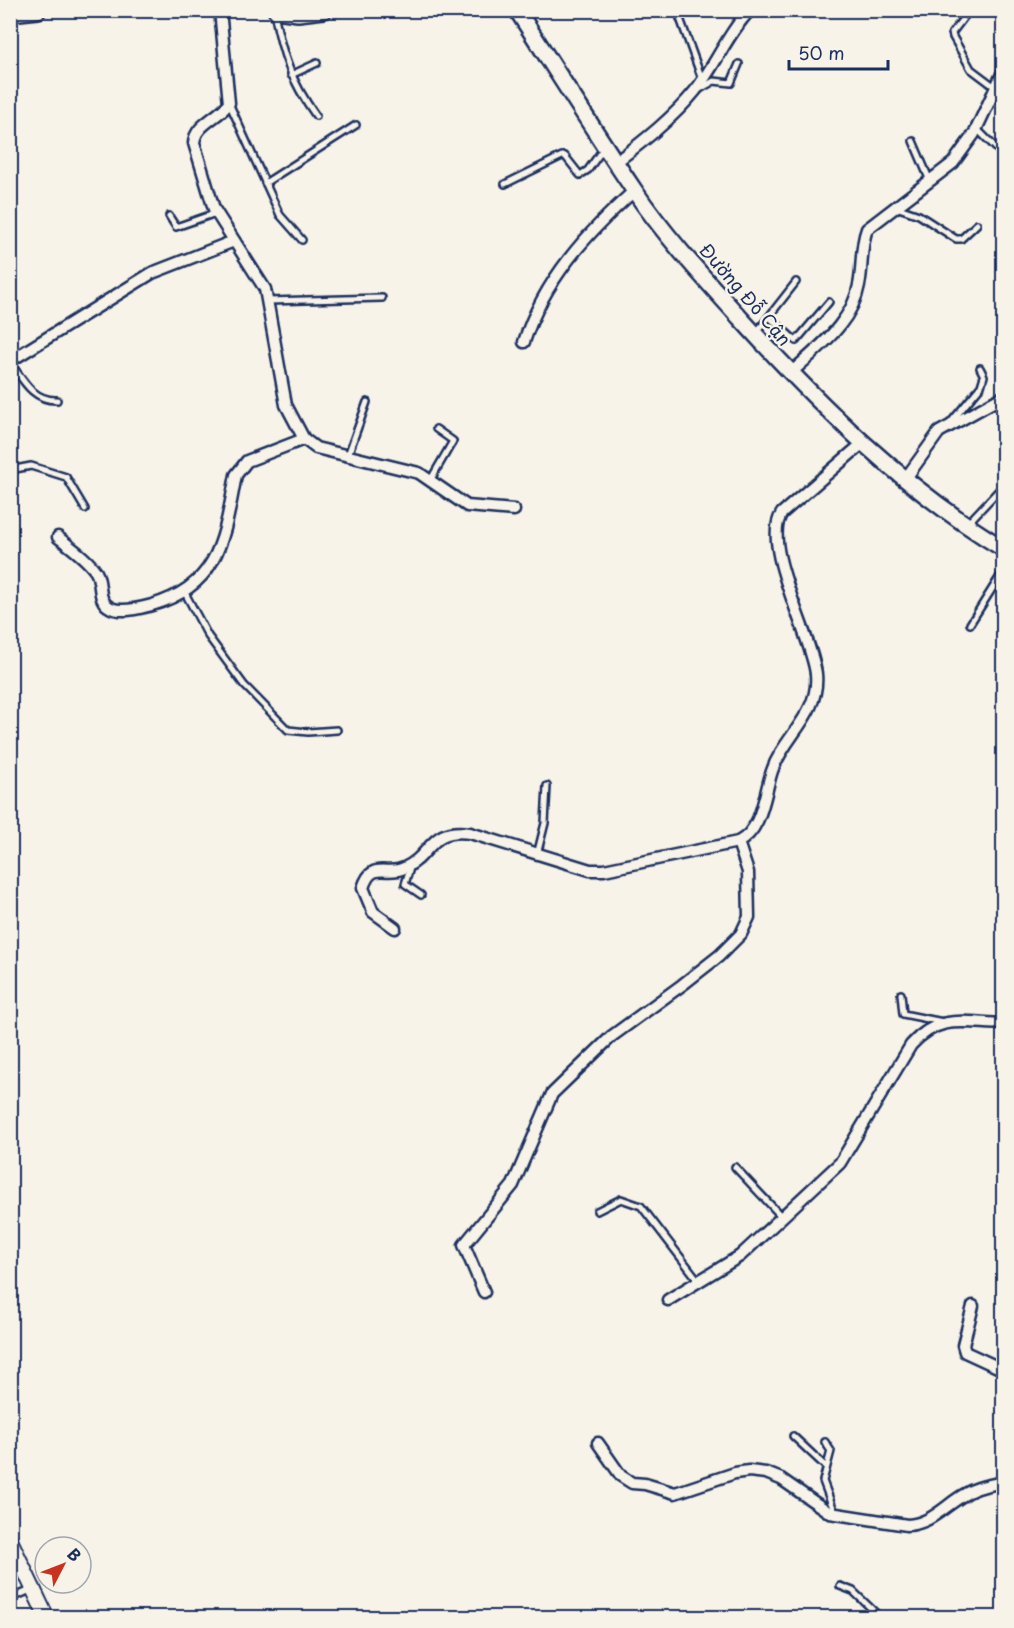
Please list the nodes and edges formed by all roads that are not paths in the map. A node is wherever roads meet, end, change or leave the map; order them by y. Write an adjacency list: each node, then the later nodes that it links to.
1 (38, 10): 9 (main road)
2 (220, 10): 17 (street)
3 (275, 10): 4 (main road); 13 (lane)
4 (324, 10)
5 (517, 10): 22 (main road, Đường Đỗ Cận)
6 (677, 10): 14 (lane)
7 (750, 10): 14 (street)
8 (968, 12): 15 (lane)
9 (10, 13)
10 (317, 63): 13 (lane)
11 (739, 64): 16 (lane)
12 (1004, 70): 15 (street)
13 (291, 75): 18 (lane)
14 (703, 81): 16 (street)
15 (995, 87): 20 (street)
16 (695, 91): 24 (street)
17 (229, 103): 26 (lane); 30 (street)
18 (316, 116)
19 (356, 126): 26 (lane)
20 (976, 128): 23 (lane); 25 (street)
21 (913, 141): 25 (lane)
22 (606, 146): 24 (main road, Đường Đỗ Cận); 27 (lane)
23 (1004, 156)
24 (616, 162): 28 (main road, Đường Đỗ Cận)
25 (930, 182): 29 (street)
26 (265, 183): 33 (lane)
27 (505, 184)
28 (634, 191): 40 (main road, Đường Đỗ Cận); 41 (street)
29 (895, 207): 32 (lane); 44 (street)
30 (216, 213): 31 (lane); 34 (street)
31 (169, 216)
32 (976, 224)
33 (302, 240)
34 (234, 241): 37 (street); 42 (street)
35 (796, 282): 39 (lane)
36 (382, 298): 37 (lane)
37 (268, 301): 50 (street)
38 (829, 302): 39 (lane)
39 (769, 317): 40 (lane)
40 (755, 335): 44 (main road, Đường Đỗ Cận)
41 (524, 342)
42 (10, 361): 46 (lane)
43 (980, 368): 48 (lane)
44 (790, 373): 51 (main road, Đường Đỗ Cận)
45 (1004, 396): 48 (street)
46 (57, 400)
47 (368, 402): 52 (lane)
48 (948, 426): 54 (street)
49 (436, 429): 55 (lane)
50 (304, 439): 52 (street); 63 (street)
51 (863, 443): 54 (main road, Đường Đỗ Cận); 67 (street)
52 (348, 455): 55 (street)
53 (10, 470): 57 (lane)
54 (906, 478): 59 (main road, Đường Đỗ Cận)
55 (431, 479): 58 (street)
56 (999, 489): 59 (lane)
57 (85, 509)
58 (514, 510)
59 (965, 526): 61 (main road, Đường Đỗ Cận)
60 (58, 537): 63 (street)
61 (1004, 549)
62 (1004, 570): 64 (lane)
63 (184, 591): 65 (lane)
64 (970, 624)
65 (337, 730)
66 (547, 786): 68 (lane)
67 (738, 842): 68 (street); 79 (street)
68 (537, 855): 69 (street)
69 (413, 861): 70 (lane); 71 (street)
70 (421, 895)
71 (395, 928)
72 (901, 994): 73 (lane)
73 (944, 1022): 74 (street); 77 (street)
74 (1004, 1024)
75 (735, 1167): 77 (lane)
76 (597, 1211): 78 (lane)
77 (782, 1217): 78 (street)
78 (699, 1282): 80 (street)
79 (484, 1292)
80 (668, 1300)
81 (973, 1306): 82 (street)
82 (1004, 1370)
83 (793, 1436): 86 (lane)
84 (825, 1442): 86 (lane)
85 (598, 1443): 88 (street)
86 (825, 1467): 88 (lane)
87 (1004, 1482): 88 (street)
88 (836, 1515)
89 (10, 1540): 91 (street)
90 (840, 1586): 95 (lane)
91 (33, 1589): 93 (lane)
92 (36, 1595): 94 (street)
93 (10, 1599)
94 (47, 1617)
95 (881, 1617)

